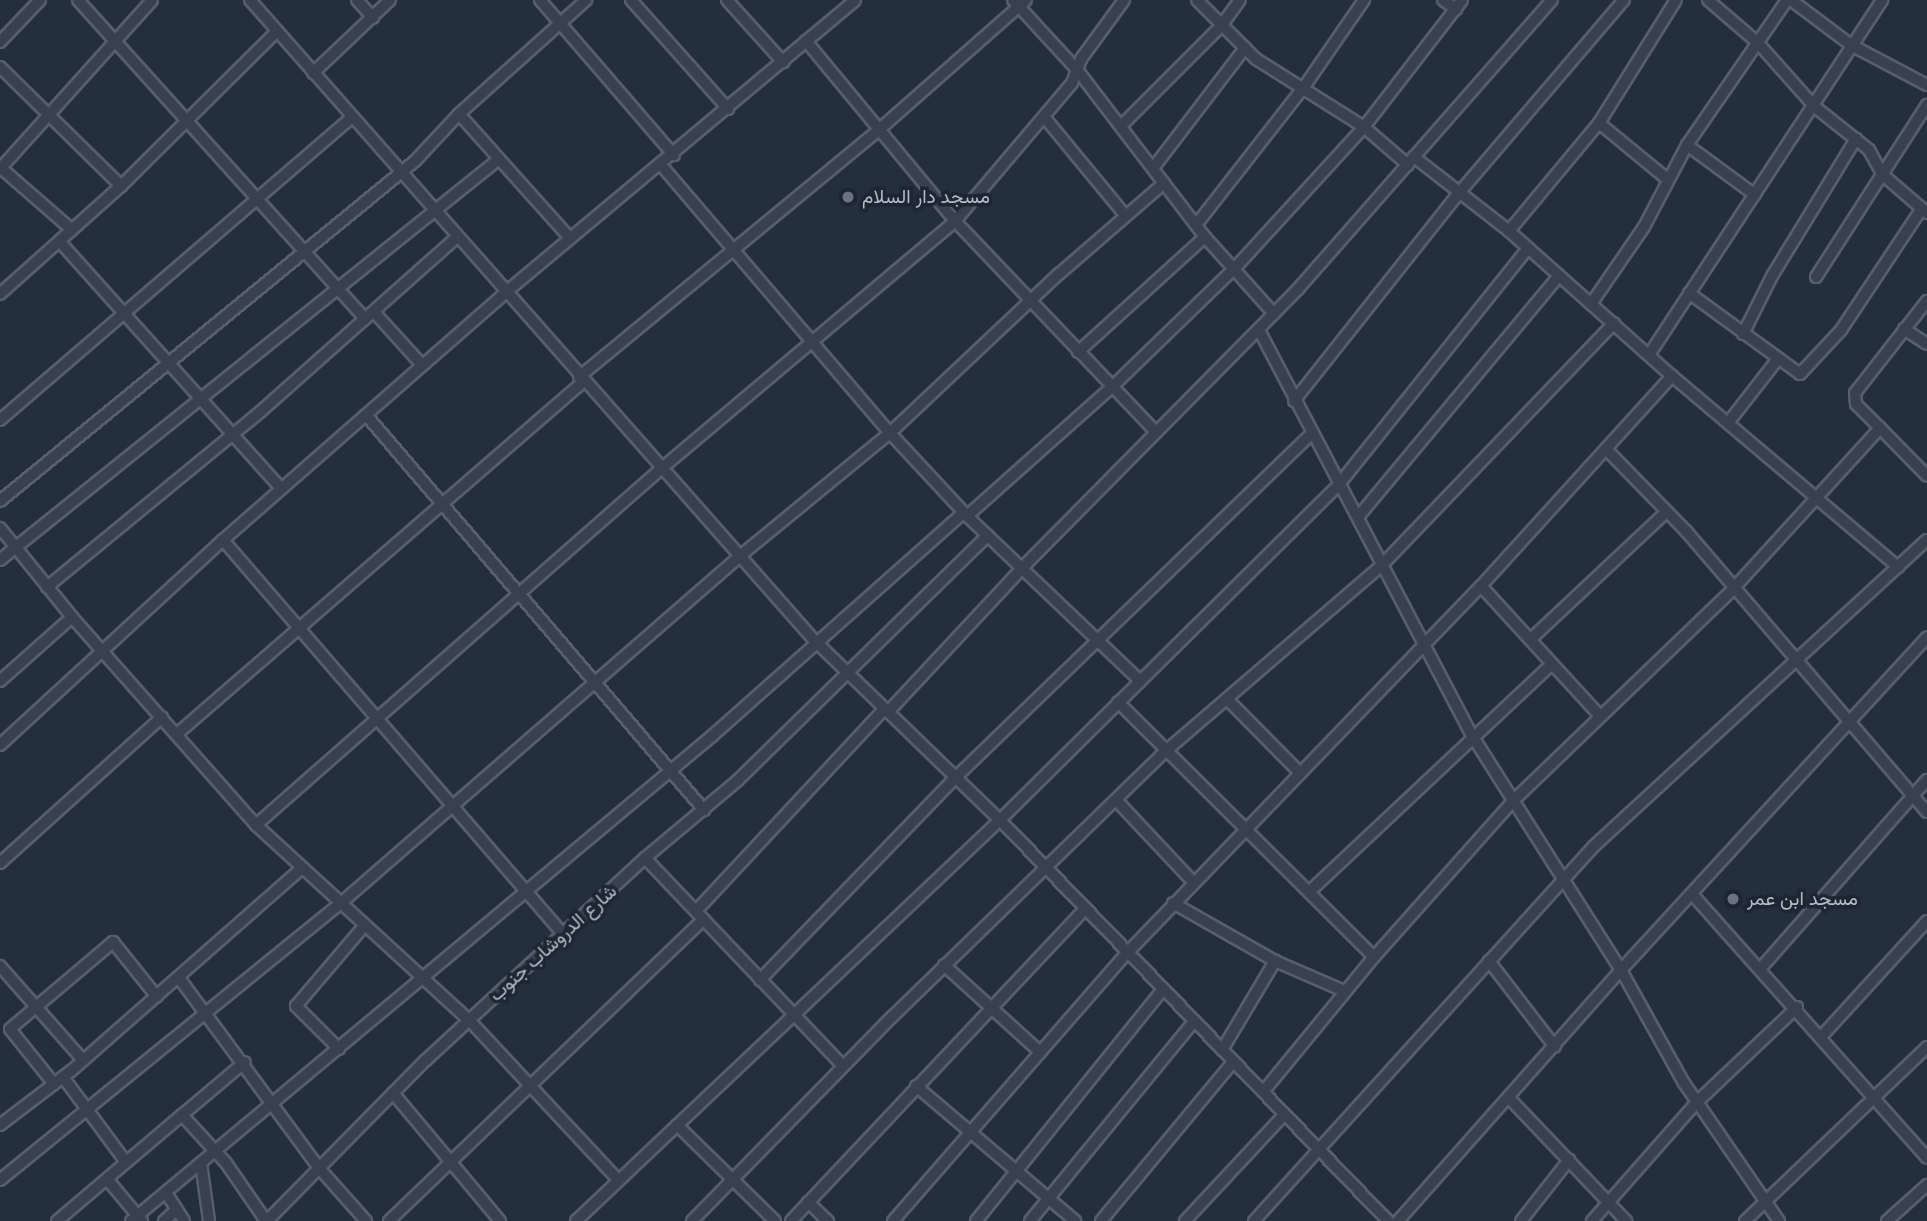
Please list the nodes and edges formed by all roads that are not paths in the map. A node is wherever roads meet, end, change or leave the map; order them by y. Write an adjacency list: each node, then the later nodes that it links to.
1 (40, 0): 31 (street)
2 (78, 0): 29 (street)
3 (152, 0): 29 (street)
4 (250, 0): 28 (street)
5 (357, 0): 25 (street)
6 (390, 0): 25 (street)
7 (540, 0): 26 (street)
8 (586, 0): 26 (street)
9 (631, 0): 43 (street)
10 (727, 0): 35 (street)
11 (855, 0): 30 (street)
12 (1124, 0): 37 (street)
13 (1197, 0): 27 (street)
14 (1240, 0): 27 (street)
15 (1364, 0): 40 (street)
16 (1443, 0): 24 (street)
17 (1552, 0): 57 (street)
18 (1624, 0): 66 (street)
19 (1676, 0): 49 (street)
20 (1709, 0): 32 (street)
21 (1789, 0): 32 (street); 33 (street)
22 (1882, 0): 33 (street)
23 (1019, 3): 37 (street); 52 (street)
24 (1459, 5): 51 (street)
25 (373, 18): 38 (street)
26 (560, 23): 45 (street); 55 (street)
27 (1221, 26): 34 (street); 50 (street)
28 (277, 31): 38 (street); 48 (street)
29 (115, 41): 44 (street); 48 (street)
30 (806, 41): 35 (street); 52 (street)
31 (0, 42)
32 (1758, 43): 42 (street); 54 (street)
33 (1851, 45): 39 (street); 42 (street)
34 (1245, 48): 40 (street); 59 (street)
35 (783, 62): 43 (street)
36 (0, 66): 44 (street)
37 (1079, 71): 47 (street); 50 (street)
38 (313, 73): 46 (street)
39 (1927, 85)
40 (1304, 87): 51 (street); 73 (street)
41 (1927, 105): 62 (street)
42 (1815, 107): 53 (street); 67 (street)
43 (728, 109): 55 (street)
44 (49, 113): 60 (street); 65 (street)
45 (459, 114): 56 (street); 61 (street)
46 (351, 118): 61 (street); 68 (street)
47 (1045, 118): 71 (street); 72 (street)
48 (188, 120): 65 (street); 68 (street)
49 (1599, 123): 63 (street); 75 (street)
50 (1122, 125): 59 (street)
51 (1364, 127): 57 (street); 83 (street)
52 (881, 128): 72 (street); 81 (street)
53 (1856, 139): 62 (street); 100 (street)
54 (1687, 145): 63 (street); 67 (street)
55 (674, 155): 58 (street)
56 (499, 159): 70 (street); 78 (street)
57 (1411, 161): 66 (street); 95 (street)
58 (661, 165): 78 (street); 81 (street)
59 (1154, 167): 64 (street)
60 (1, 168): 74 (street)
61 (400, 174): 70 (street); 82 (street)
62 (1883, 175): 69 (street); 85 (street)
63 (1667, 179): 92 (street)
64 (1164, 183): 71 (street); 73 (street)
65 (121, 186): 74 (street)
66 (1459, 193): 75 (street); 112 (street)
67 (1755, 195): 88 (street)
68 (256, 200): 82 (street); 93 (street)
69 (1924, 211): 105 (street)
70 (434, 213): 77 (street); 86 (street)
71 (1125, 215): 91 (street)
72 (955, 221): 91 (street); 101 (street)
73 (1196, 225): 76 (street)
74 (72, 230): 79 (street)
75 (1509, 231): 80 (street)
76 (1205, 237): 83 (street); 103 (street)
77 (456, 238): 87 (street); 94 (street)
78 (570, 238): 87 (street)
79 (60, 242): 89 (street); 93 (street)
80 (1528, 248): 84 (street); 124 (street)
81 (733, 250): 101 (street); 109 (street)
82 (303, 253): 86 (street); 106 (street)
83 (1235, 268): 95 (street); 110 (street)
84 (1559, 276): 92 (street); 131 (street)
85 (1816, 277)
86 (339, 291): 96 (street); 111 (street)
87 (505, 293): 107 (street); 109 (street)
88 (1689, 293): 100 (street); 104 (street)
89 (0, 295)
90 (1927, 301): 98 (street)
91 (1033, 303): 103 (street); 118 (street)
92 (1591, 304): 97 (street)
93 (124, 312): 106 (street); 114 (street)
94 (374, 312): 96 (street); 107 (street)
95 (1274, 314): 99 (street)
96 (366, 319): 120 (street)
97 (1614, 323): 104 (street); 139 (street)
98 (1904, 329): 102 (street); 116 (street)
99 (1259, 330): 112 (street); 117 (street)
100 (1743, 334): 105 (street)
101 (811, 342): 118 (street); 122 (street)
102 (1927, 344)
103 (1078, 352): 110 (street)
104 (1648, 355): 108 (street)
105 (1777, 360): 115 (street)
106 (170, 363): 111 (street); 127 (street)
107 (422, 365): 113 (street)
108 (1672, 376): 115 (street); 121 (street)
109 (581, 380): 122 (street); 128 (street)
110 (1112, 387): 117 (street); 130 (street)
111 (202, 399): 120 (street); 136 (street)
112 (1294, 401): 119 (street)
113 (366, 415): 125 (street); 128 (street)
114 (0, 420)
115 (1728, 423): 126 (street)
116 (1880, 428): 123 (street); 126 (street)
117 (1156, 432): 140 (street)
118 (890, 433): 130 (street); 137 (street)
119 (1312, 433): 124 (street); 148 (street)
120 (234, 434): 125 (street); 143 (street)
121 (1606, 449): 129 (street); 142 (street)
122 (662, 468): 137 (street); 145 (street)
123 (1926, 472)
124 (1340, 483): 131 (street); 158 (street)
125 (281, 488): 134 (street)
126 (1818, 499): 141 (street); 144 (street)
127 (0, 500)
128 (443, 504): 145 (street); 147 (street)
129 (1665, 513): 144 (street); 150 (street)
130 (966, 514): 133 (street); 151 (street)
131 (1357, 517): 139 (street)
132 (0, 528): 136 (street)
133 (988, 535): 140 (street); 156 (street, شارع الدروشاب جنوب)
134 (223, 540): 147 (street); 153 (street)
135 (1927, 540): 141 (street)
136 (16, 548): 138 (street); 143 (street)
137 (740, 556): 151 (street); 159 (street)
138 (0, 560)
139 (1382, 565): 152 (street); 160 (street)
140 (1024, 566): 148 (street); 162 (street)
141 (1898, 567): 154 (street)
142 (1481, 586): 150 (street); 152 (street)
143 (47, 587): 146 (street)
144 (1733, 589): 154 (street); 163 (street)
145 (522, 594): 159 (street); 165 (street)
146 (72, 617): 153 (street); 157 (street)
147 (295, 628): 165 (street); 167 (street)
148 (1098, 637): 158 (street); 173 (street)
149 (1927, 637): 166 (street)
150 (1531, 639): 155 (street)
151 (815, 641): 156 (street); 171 (street)
152 (1424, 644): 168 (street); 172 (street)
153 (103, 653): 164 (street); 169 (street)
154 (1792, 659): 166 (street); 188 (street)
155 (1552, 664): 163 (street); 168 (street)
156 (846, 671): 162 (street); 179 (street, شارع الدروشاب جنوب)
157 (0, 681)
158 (1140, 681): 161 (street)
159 (598, 684): 171 (street); 178 (street)
160 (1227, 699): 170 (street); 172 (street)
161 (1118, 702): 170 (street); 181 (street)
162 (886, 710): 173 (street); 196 (street)
163 (1600, 716): 177 (street)
164 (162, 717): 167 (street); 185 (street)
165 (377, 721): 178 (street); 182 (street)
166 (1849, 723): 175 (street); 192 (street)
167 (177, 734): 182 (street)
168 (1473, 737): 177 (street); 191 (street)
169 (0, 745)
170 (1167, 750): 176 (street); 183 (street)
171 (670, 770): 179 (street); 190 (street)
172 (1300, 772): 183 (street)
173 (956, 777): 181 (street); 211 (street)
174 (1927, 780): 175 (street)
175 (1913, 796): 180 (street); 207 (street)
176 (1117, 801): 187 (street); 189 (street)
177 (1513, 801): 188 (street); 202 (street)
178 (450, 808): 190 (street); 193 (street)
179 (704, 810): 184 (street, شارع الدروشاب جنوب)
180 (1927, 812)
181 (1000, 820): 187 (street); 219 (street)
182 (256, 825): 186 (street)
183 (1245, 827): 189 (street); 191 (street)
184 (645, 858): 196 (street); 200 (street, شارع الدروشاب جنوب)
185 (0, 863)
186 (302, 869): 193 (street); 209 (street)
187 (1047, 869): 195 (street); 205 (street)
188 (1561, 880): 204 (street); 208 (street)
189 (1193, 881): 194 (street)
190 (525, 890): 200 (street); 210 (street)
191 (1309, 892): 202 (street)
192 (1692, 894): 207 (street); 208 (street)
193 (341, 903): 199 (street); 218 (street)
194 (1173, 903): 201 (street); 203 (street)
195 (1085, 908): 201 (street); 217 (street)
196 (696, 911): 197 (street)
197 (704, 919): 211 (street); 233 (street)
198 (1927, 921): 222 (street)
199 (365, 925): 210 (street); 225 (street)
200 (563, 934): 220 (street, شارع الدروشاب جنوب)
201 (1128, 952): 212 (street); 227 (street)
202 (1374, 957): 213 (street)
203 (1275, 961): 213 (street); 226 (street)
204 (1489, 961): 223 (street); 247 (street)
205 (944, 965): 217 (street); 231 (street)
206 (0, 966): 215 (street)
207 (1761, 968): 216 (street)
208 (1621, 970): 223 (street); 239 (street)
209 (179, 978): 214 (street); 218 (street)
210 (424, 978): 220 (street); 225 (street)
211 (760, 980): 219 (street)
212 (1163, 989): 221 (street); 255 (street)
213 (1344, 991): 235 (street)
214 (157, 997): 215 (street); 228 (street)
215 (38, 1007): 228 (street); 232 (street)
216 (1797, 1007): 222 (street); 239 (street)
217 (990, 1008): 227 (street); 234 (street)
218 (208, 1014): 229 (street); 241 (street)
219 (794, 1017): 231 (street); 245 (street)
220 (469, 1020): 233 (street); 236 (street, شارع الدروشاب جنوب)
221 (1194, 1021): 226 (street); 262 (street)
222 (1821, 1037): 238 (street)
223 (1555, 1047): 237 (street)
224 (1927, 1047): 238 (street)
225 (338, 1049): 240 (street)
226 (1222, 1049): 230 (street)
227 (1040, 1052): 246 (street)
228 (82, 1059): 232 (street)
229 (245, 1062): 240 (street); 242 (street)
230 (1233, 1062): 235 (street); 285 (street)
231 (843, 1066): 259 (street)
232 (58, 1081): 241 (street); 244 (street)
233 (529, 1084): 252 (street); 258 (street)
234 (916, 1086): 246 (street); 264 (street)
235 (1263, 1092): 243 (street)
236 (393, 1093): 252 (street); 254 (street, شارع الدروشاب جنوب)
237 (1508, 1098): 250 (street); 289 (street)
238 (1875, 1098): 249 (street); 263 (street)
239 (1697, 1102): 263 (street); 265 (street)
240 (274, 1104): 248 (street); 254 (street)
241 (86, 1110): 251 (street); 257 (street)
242 (182, 1115): 248 (street); 251 (street)
243 (1284, 1115): 247 (street); 286 (street)
244 (0, 1125)
245 (677, 1125): 258 (street); 259 (street)
246 (969, 1135): 255 (street); 281 (street)
247 (1315, 1150): 287 (street); 288 (street)
248 (217, 1151): 253 (street); 272 (street)
249 (1927, 1158)
250 (1569, 1160): 265 (street); 290 (street)
251 (126, 1162): 256 (street)
252 (450, 1162): 274 (street); 275 (street)
253 (201, 1163): 261 (street); 271 (street)
254 (319, 1168): 272 (street, شارع الدروشاب جنوب); 273 (street)
255 (1016, 1174): 262 (street); 282 (street)
256 (107, 1179): 267 (street); 268 (street)
257 (0, 1180)
258 (618, 1180): 276 (street)
259 (730, 1180): 277 (street); 278 (street)
260 (1927, 1185): 295 (street)
261 (166, 1193): 266 (street); 267 (street)
262 (1050, 1196): 283 (street); 284 (street)
263 (1766, 1201): 293 (street); 294 (street)
264 (808, 1202): 279 (street); 280 (street)
265 (1609, 1202): 291 (street); 292 (street)
266 (175, 1211): 269 (street); 270 (street)
267 (137, 1219)
268 (57, 1221)
269 (164, 1221)
270 (184, 1221)
271 (209, 1221)
272 (267, 1221)
273 (366, 1221)
274 (389, 1221)
275 (500, 1221)
276 (576, 1221)
277 (692, 1221)
278 (775, 1221)
279 (791, 1221)
280 (828, 1221)
281 (893, 1221)
282 (976, 1221)
283 (1030, 1221)
284 (1075, 1221)
285 (1101, 1221)
286 (1185, 1221)
287 (1254, 1221)
288 (1388, 1221)
289 (1398, 1221)
290 (1521, 1221)
291 (1591, 1221)
292 (1626, 1221)
293 (1745, 1221)
294 (1779, 1221)
295 (1887, 1221)

